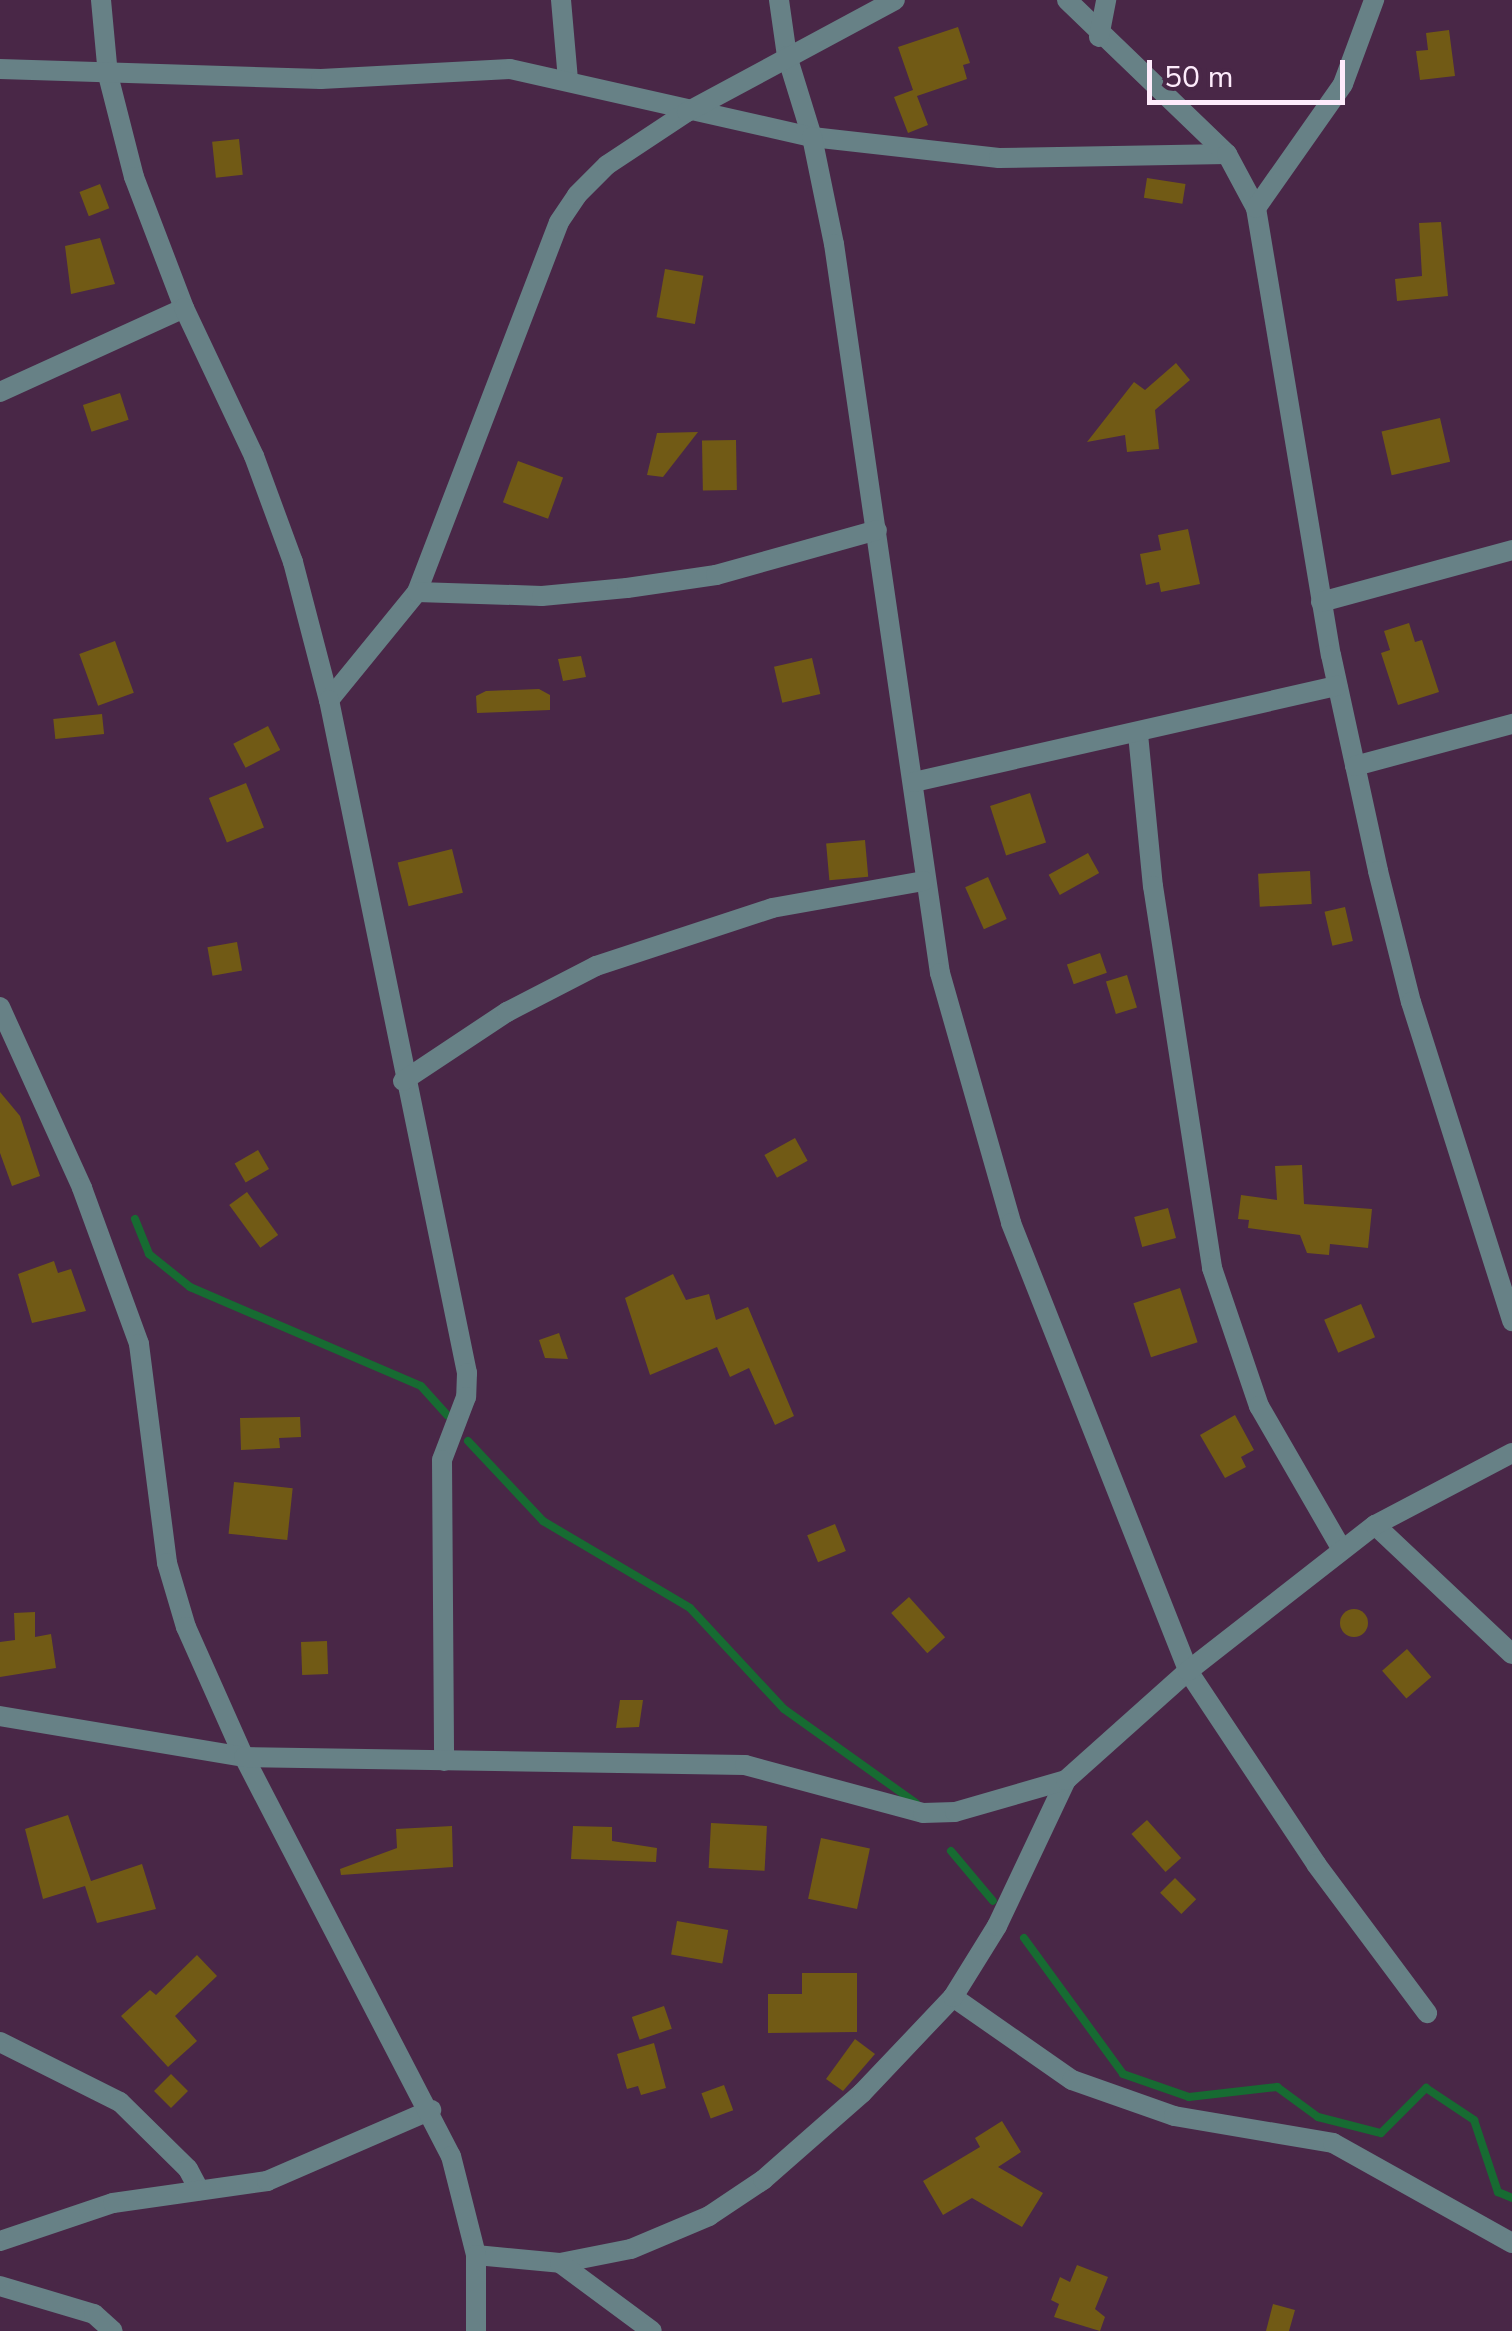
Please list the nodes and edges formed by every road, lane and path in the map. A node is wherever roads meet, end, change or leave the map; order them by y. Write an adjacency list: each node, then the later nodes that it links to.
1 (101, 0): 11 (street)
2 (562, 0): 12 (street)
3 (779, 0): 9 (street)
4 (895, 0): 9 (street)
5 (1067, 0): 8 (street)
6 (1106, 0): 8 (street)
7 (1374, 0): 16 (street)
8 (1099, 37): 15 (street)
9 (787, 56): 13 (street); 14 (street)
10 (0, 70): 11 (street)
11 (108, 75): 12 (street); 17 (street)
12 (568, 80): 13 (street)
13 (687, 112): 14 (street); 21 (street)
14 (812, 137): 15 (street); 19 (street)
15 (1228, 154): 16 (street)
16 (1256, 208): 22 (street)
17 (184, 308): 18 (street); 24 (street)
18 (0, 392)
19 (877, 530): 21 (street); 28 (street)
20 (1512, 550): 22 (street)
21 (417, 592): 24 (street)
22 (1321, 602): 23 (street)
23 (1338, 686): 26 (street); 27 (street)
24 (329, 700): 31 (street)
25 (1512, 724): 27 (street)
26 (1138, 734): 28 (street); 35 (street)
27 (1355, 766): 32 (street)
28 (914, 782): 29 (street)
29 (924, 881): 31 (street); 37 (street)
30 (0, 1007): 39 (street)
31 (403, 1081): 40 (street)
32 (1512, 1321)
33 (1512, 1453): 34 (street)
34 (1375, 1525): 35 (street); 36 (street)
35 (1342, 1550): 37 (street)
36 (1512, 1654)
37 (1188, 1671): 41 (street); 43 (street)
38 (0, 1716): 39 (street)
39 (244, 1757): 40 (street); 45 (street)
40 (444, 1761): 41 (street)
41 (1066, 1780): 42 (street)
42 (953, 1997): 48 (street); 50 (street)
43 (1427, 2012)
44 (0, 2042): 46 (street)
45 (431, 2110): 46 (street); 49 (street)
46 (199, 2190): 47 (street)
47 (0, 2241)
48 (1512, 2242)
49 (476, 2255): 50 (street); 53 (street)
50 (560, 2263): 54 (street)
51 (0, 2286): 52 (street)
52 (113, 2331)
53 (476, 2331)
54 (652, 2331)

